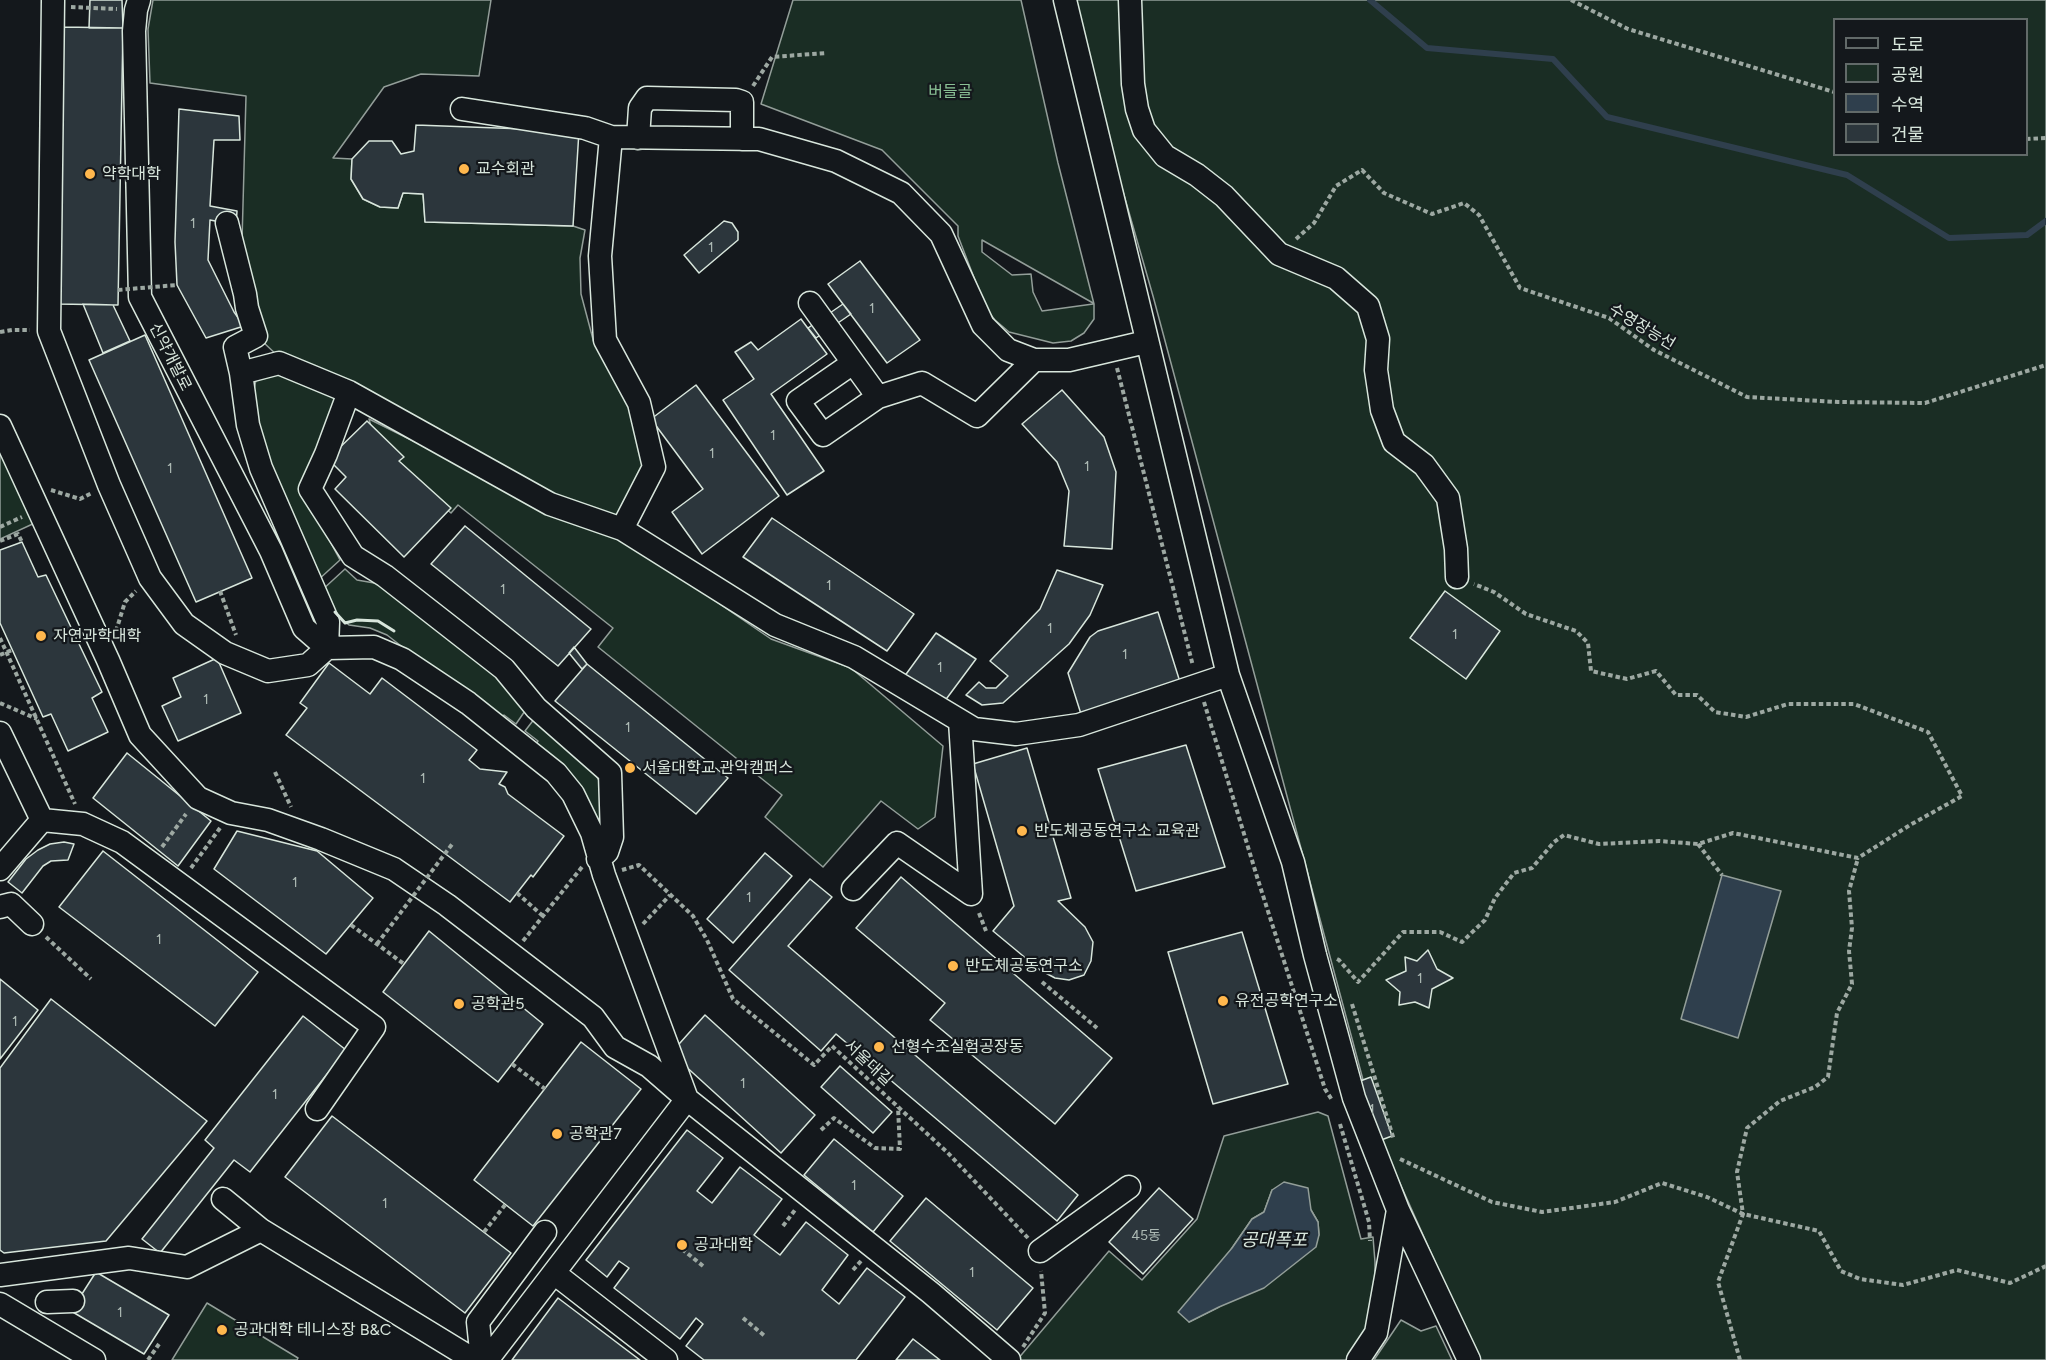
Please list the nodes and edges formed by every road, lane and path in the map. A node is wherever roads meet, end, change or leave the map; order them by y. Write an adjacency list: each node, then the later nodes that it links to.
1 (1065, 0): 22 (street)
2 (1130, 0): 16 (street)
3 (1571, 0): 7 (path)
4 (52, 3): 5 (path); 20 (street)
5 (136, 14): 40 (street, 신약개발로)
6 (826, 53): 8 (path)
7 (1833, 92)
8 (742, 102): 11 (street); 13 (street)
9 (462, 109): 10 (street)
10 (611, 137): 11 (street); 33 (street)
11 (638, 138): 13 (street)
12 (2046, 138): 14 (path)
13 (742, 139): 24 (street)
14 (2028, 139)
15 (227, 223): 27 (street)
16 (1279, 254): 26 (path, 수영장능선); 36 (street)
17 (177, 285): 18 (path, bridge)
18 (118, 291)
19 (810, 303): 25 (street)
20 (49, 331): 21 (path); 32 (street)
21 (0, 332)
22 (1146, 342): 23 (street); 46 (street)
23 (1112, 350): 24 (street); 45 (path)
24 (1034, 360): 29 (street)
25 (853, 363): 29 (street); 29 (street)
26 (2046, 365)
27 (241, 373): 28 (street); 40 (street)
28 (349, 392): 33 (street); 62 (street)
29 (878, 397)
30 (0, 426): 31 (street)
31 (27, 482): 32 (path); 43 (street)
32 (109, 485): 37 (street)
33 (622, 528): 50 (street)
34 (0, 541): 35 (path)
35 (22, 542)
36 (1457, 577): 60 (path)
37 (150, 578): 43 (path); 44 (street)
38 (220, 591): 44 (path)
39 (0, 638): 49 (path)
40 (327, 648): 44 (street); 62 (street)
41 (12, 650): 42 (path, bridge)
42 (0, 655)
43 (108, 660): 53 (street)
44 (246, 661)
45 (1194, 670)
46 (1228, 675): 50 (street); 73 (street)
47 (1203, 699): 86 (path)
48 (0, 703): 49 (path)
49 (37, 720): 56 (path)
50 (960, 721): 66 (street)
51 (0, 733): 55 (street)
52 (275, 772): 57 (path)
53 (198, 798): 54 (street); 61 (path)
54 (231, 813): 57 (street); 65 (path)
55 (42, 820): 56 (street); 63 (street)
56 (83, 824): 61 (street)
57 (303, 832): 74 (street)
58 (453, 843): 72 (path, bridge)
59 (1698, 844): 60 (path); 64 (path); 75 (path)
60 (1858, 858): 97 (path)
61 (151, 862): 65 (street)
62 (601, 867): 69 (path); 84 (street); 85 (path, 서울대길)
63 (0, 869)
64 (1722, 875)
65 (180, 883): 87 (street)
66 (853, 889)
67 (517, 893): 69 (path)
68 (0, 907): 70 (street)
69 (543, 916): 74 (path)
70 (32, 924): 78 (path)
71 (351, 925): 72 (path)
72 (377, 944): 76 (path)
73 (1326, 952): 75 (path); 75 (path); 96 (street)
74 (513, 955): 84 (street)
75 (1339, 960): 77 (path)
76 (404, 964)
77 (1342, 970)
78 (91, 979)
79 (1042, 982): 81 (path)
80 (1352, 1002): 90 (path)
81 (1097, 1028)
82 (512, 1064): 83 (path)
83 (545, 1089)
84 (687, 1099): 107 (street); 115 (street)
85 (898, 1107): 89 (path); 104 (path, 서울대길)
86 (1335, 1108)
87 (317, 1109)
88 (1339, 1120): 102 (path)
89 (821, 1130)
90 (1394, 1144)
91 (1400, 1167): 97 (path)
92 (1129, 1186): 104 (street)
93 (223, 1199): 99 (street)
94 (505, 1205): 100 (path)
95 (800, 1205): 98 (path)
96 (1398, 1210): 122 (street); 123 (street)
97 (1743, 1214): 106 (path); 124 (path)
98 (783, 1226)
99 (261, 1230): 108 (street); 118 (street)
100 (484, 1232)
101 (545, 1232): 119 (street)
102 (1370, 1243)
103 (682, 1249): 105 (path)
104 (1040, 1251): 115 (path)
105 (703, 1266)
106 (2046, 1266)
107 (554, 1273): 120 (street); 121 (street)
108 (0, 1275)
109 (73, 1300): 110 (street)
110 (47, 1302)
111 (0, 1304): 116 (street)
112 (743, 1318): 113 (path)
113 (766, 1337)
114 (159, 1344): 117 (path)
115 (1016, 1354)
116 (94, 1360)
117 (148, 1360)
118 (474, 1360)
119 (482, 1360)
120 (487, 1360)
121 (666, 1360)
122 (1358, 1360)
123 (1469, 1360)
124 (1740, 1360)

